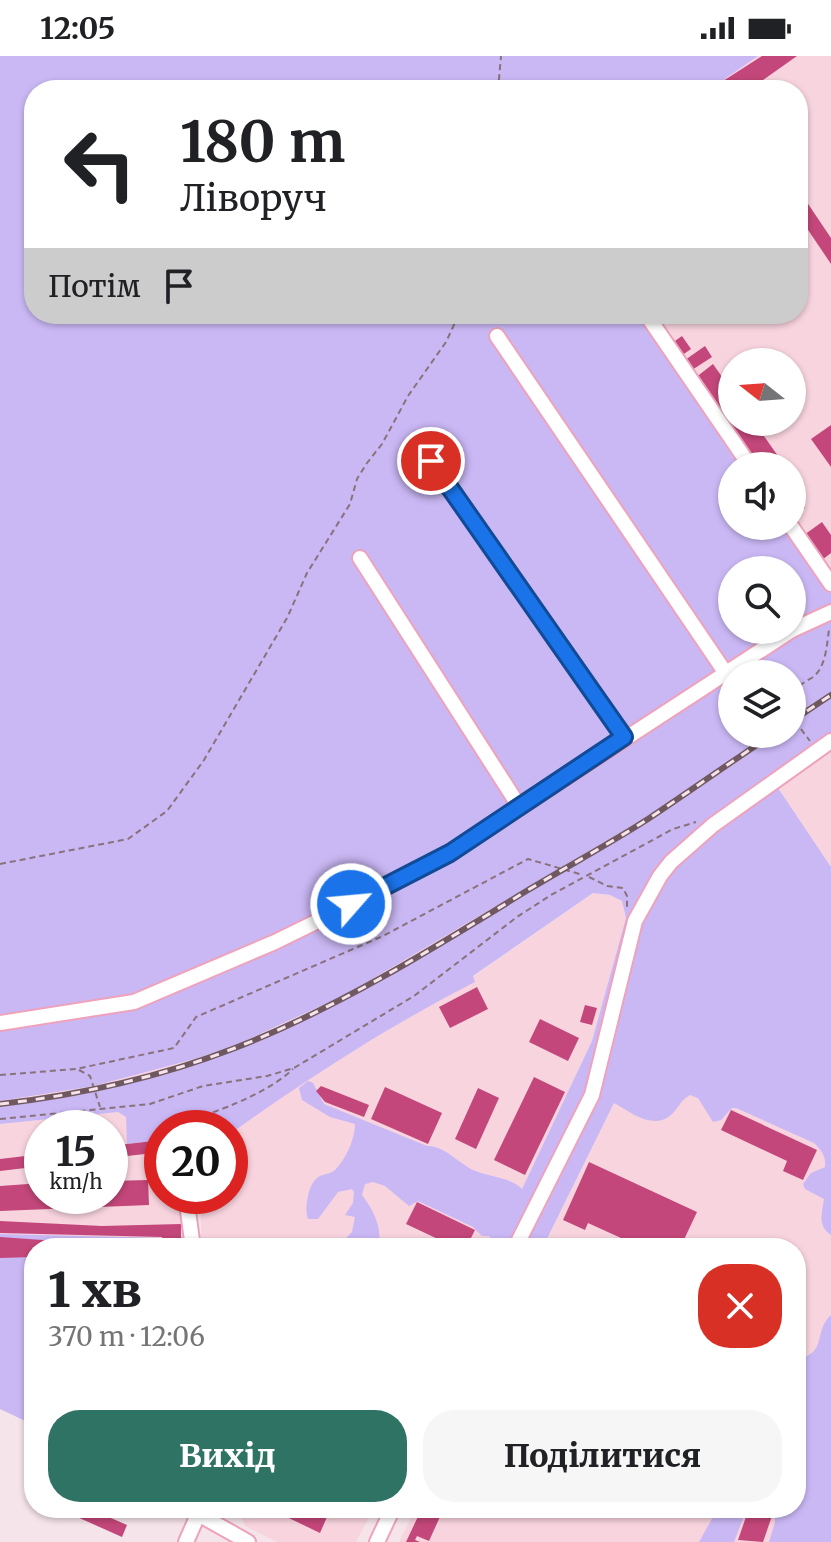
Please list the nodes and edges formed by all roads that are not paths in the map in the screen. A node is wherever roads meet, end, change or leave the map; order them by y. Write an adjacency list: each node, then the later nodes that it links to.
1 (653, 324): 3 (street)
2 (497, 336): 12 (street)
3 (740, 452)
4 (431, 461): 14 (street)
5 (801, 540): 7 (street)
6 (360, 558): 16 (street)
7 (831, 584)
8 (827, 614): 9 (street)
9 (806, 624)
10 (770, 644): 11 (street)
11 (744, 660)
12 (718, 662)
13 (718, 677): 14 (street)
14 (624, 737): 16 (street)
15 (831, 741): 20 (street)
16 (519, 806): 17 (street)
17 (0, 1023)
18 (188, 1214): 19 (street)
19 (192, 1238)
20 (520, 1238)
21 (197, 1518): 24 (street)
22 (211, 1518): 25 (street)
23 (388, 1518): 26 (street)
24 (186, 1542)
25 (248, 1542)
26 (377, 1542)

